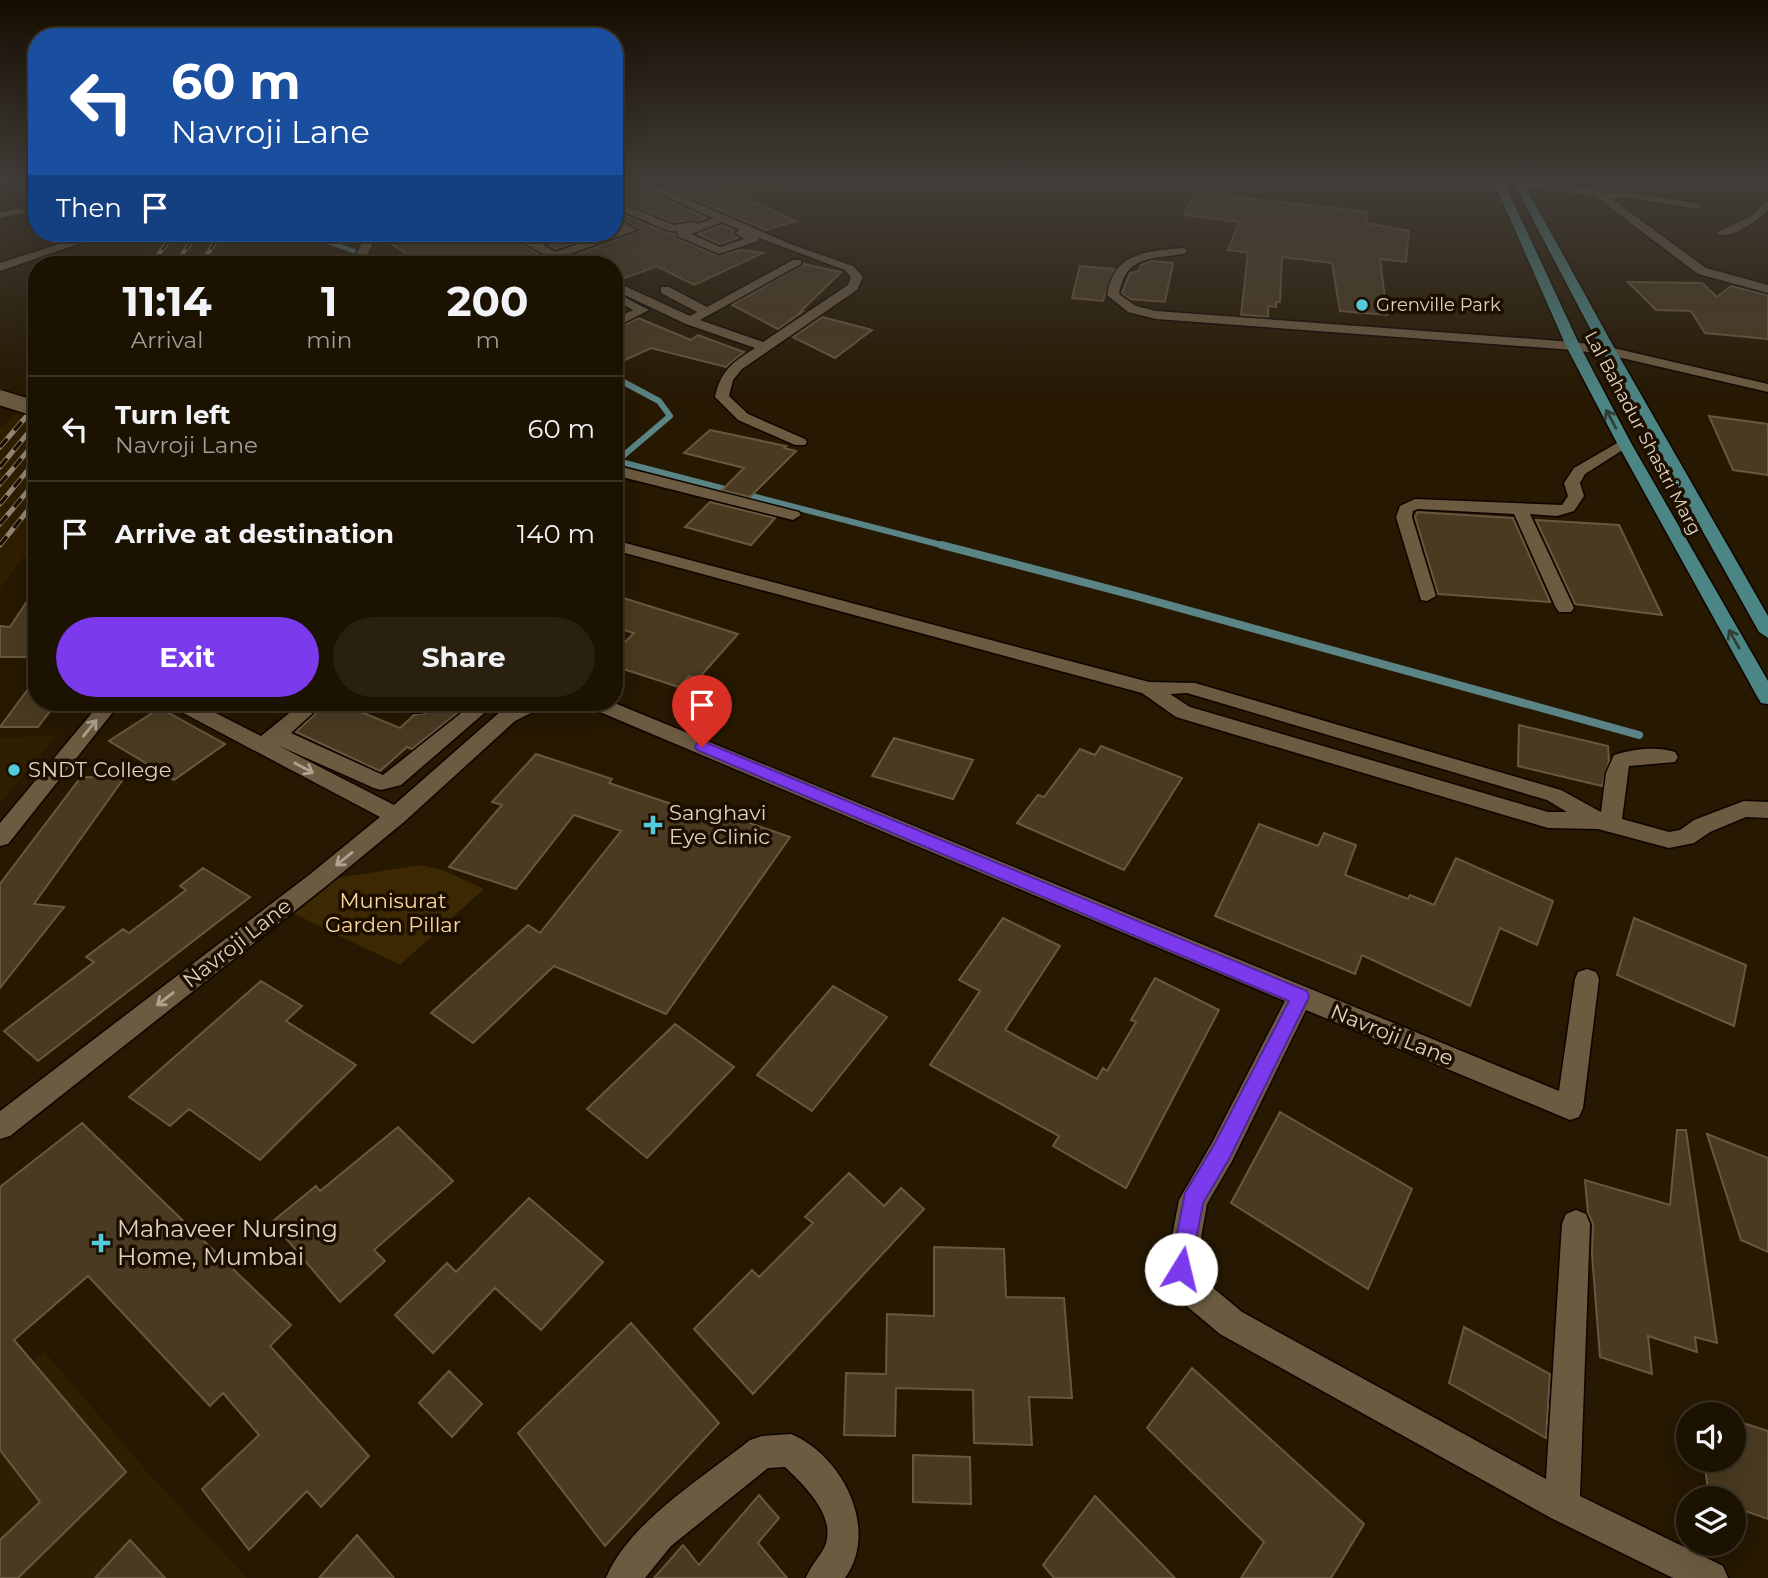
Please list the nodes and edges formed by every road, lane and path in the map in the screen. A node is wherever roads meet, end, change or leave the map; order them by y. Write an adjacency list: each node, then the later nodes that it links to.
1 (551, 254): 8 (street)
2 (561, 254): 8 (street)
3 (808, 254): 25 (street)
4 (1167, 254): 24 (street)
5 (1531, 254): 18 (main road, Lal Bahadur Shastri Marg)
6 (1557, 254): 19 (main road, Lal Bahadur Shastri Marg)
7 (1679, 254): 13 (street)
8 (554, 256)
9 (28, 258): 11 (street)
10 (797, 262): 21 (street)
11 (0, 267)
12 (623, 289): 20 (street)
13 (1768, 289)
14 (665, 290): 16 (street)
15 (700, 293): 16 (street)
16 (683, 300): 20 (street); 21 (street)
17 (623, 301): 22 (street)
18 (1553, 302): 19 (main road); 24 (main road, Lal Bahadur Shastri Marg)
19 (1584, 304): 26 (main road, Lal Bahadur Shastri Marg)
20 (662, 308): 23 (street)
21 (707, 312): 23 (street)
22 (623, 319)
23 (691, 321): 25 (street)
24 (1573, 346): 26 (street); 31 (main road, Lal Bahadur Shastri Marg, one-way to 24)
25 (765, 347): 30 (street)
26 (1609, 351): 27 (street); 38 (main road, Lal Bahadur Shastri Marg)
27 (1768, 388)
28 (0, 398): 29 (street, bridge)
29 (28, 406)
30 (800, 442)
31 (1624, 443): 33 (street); 40 (main road, Lal Bahadur Shastri Marg, one-way to 31)
32 (623, 472): 34 (street)
33 (1520, 509): 36 (street); 37 (street)
34 (793, 514)
35 (623, 547): 39 (street)
36 (1427, 596)
37 (1565, 608)
38 (1768, 632)
39 (1149, 688): 48 (street); 50 (street)
40 (1768, 698)
41 (104, 711): 56 (street, one-way to 41)
42 (201, 711): 47 (street)
43 (304, 711): 47 (street)
44 (476, 711): 47 (street)
45 (515, 711): 54 (street, Navroji Lane)
46 (617, 711): 58 (street, Navroji Lane)
47 (270, 740): 54 (street, one-way to 54)
48 (1394, 748): 50 (street); 51 (street)
49 (1668, 757): 55 (street)
50 (1387, 772): 53 (street)
51 (1519, 784): 53 (street); 55 (street)
52 (1768, 810): 55 (street)
53 (1516, 811): 55 (street)
54 (397, 816): 59 (street, Navroji Lane, one-way to 59)
55 (1605, 823)
56 (0, 838)
57 (1587, 979): 58 (street, Navroji Lane)
58 (1300, 997): 61 (street)
59 (0, 1127)
60 (1576, 1224): 61 (street)
61 (1563, 1506): 64 (street)
62 (623, 1578): 63 (street)
63 (823, 1578)
64 (1711, 1578)

